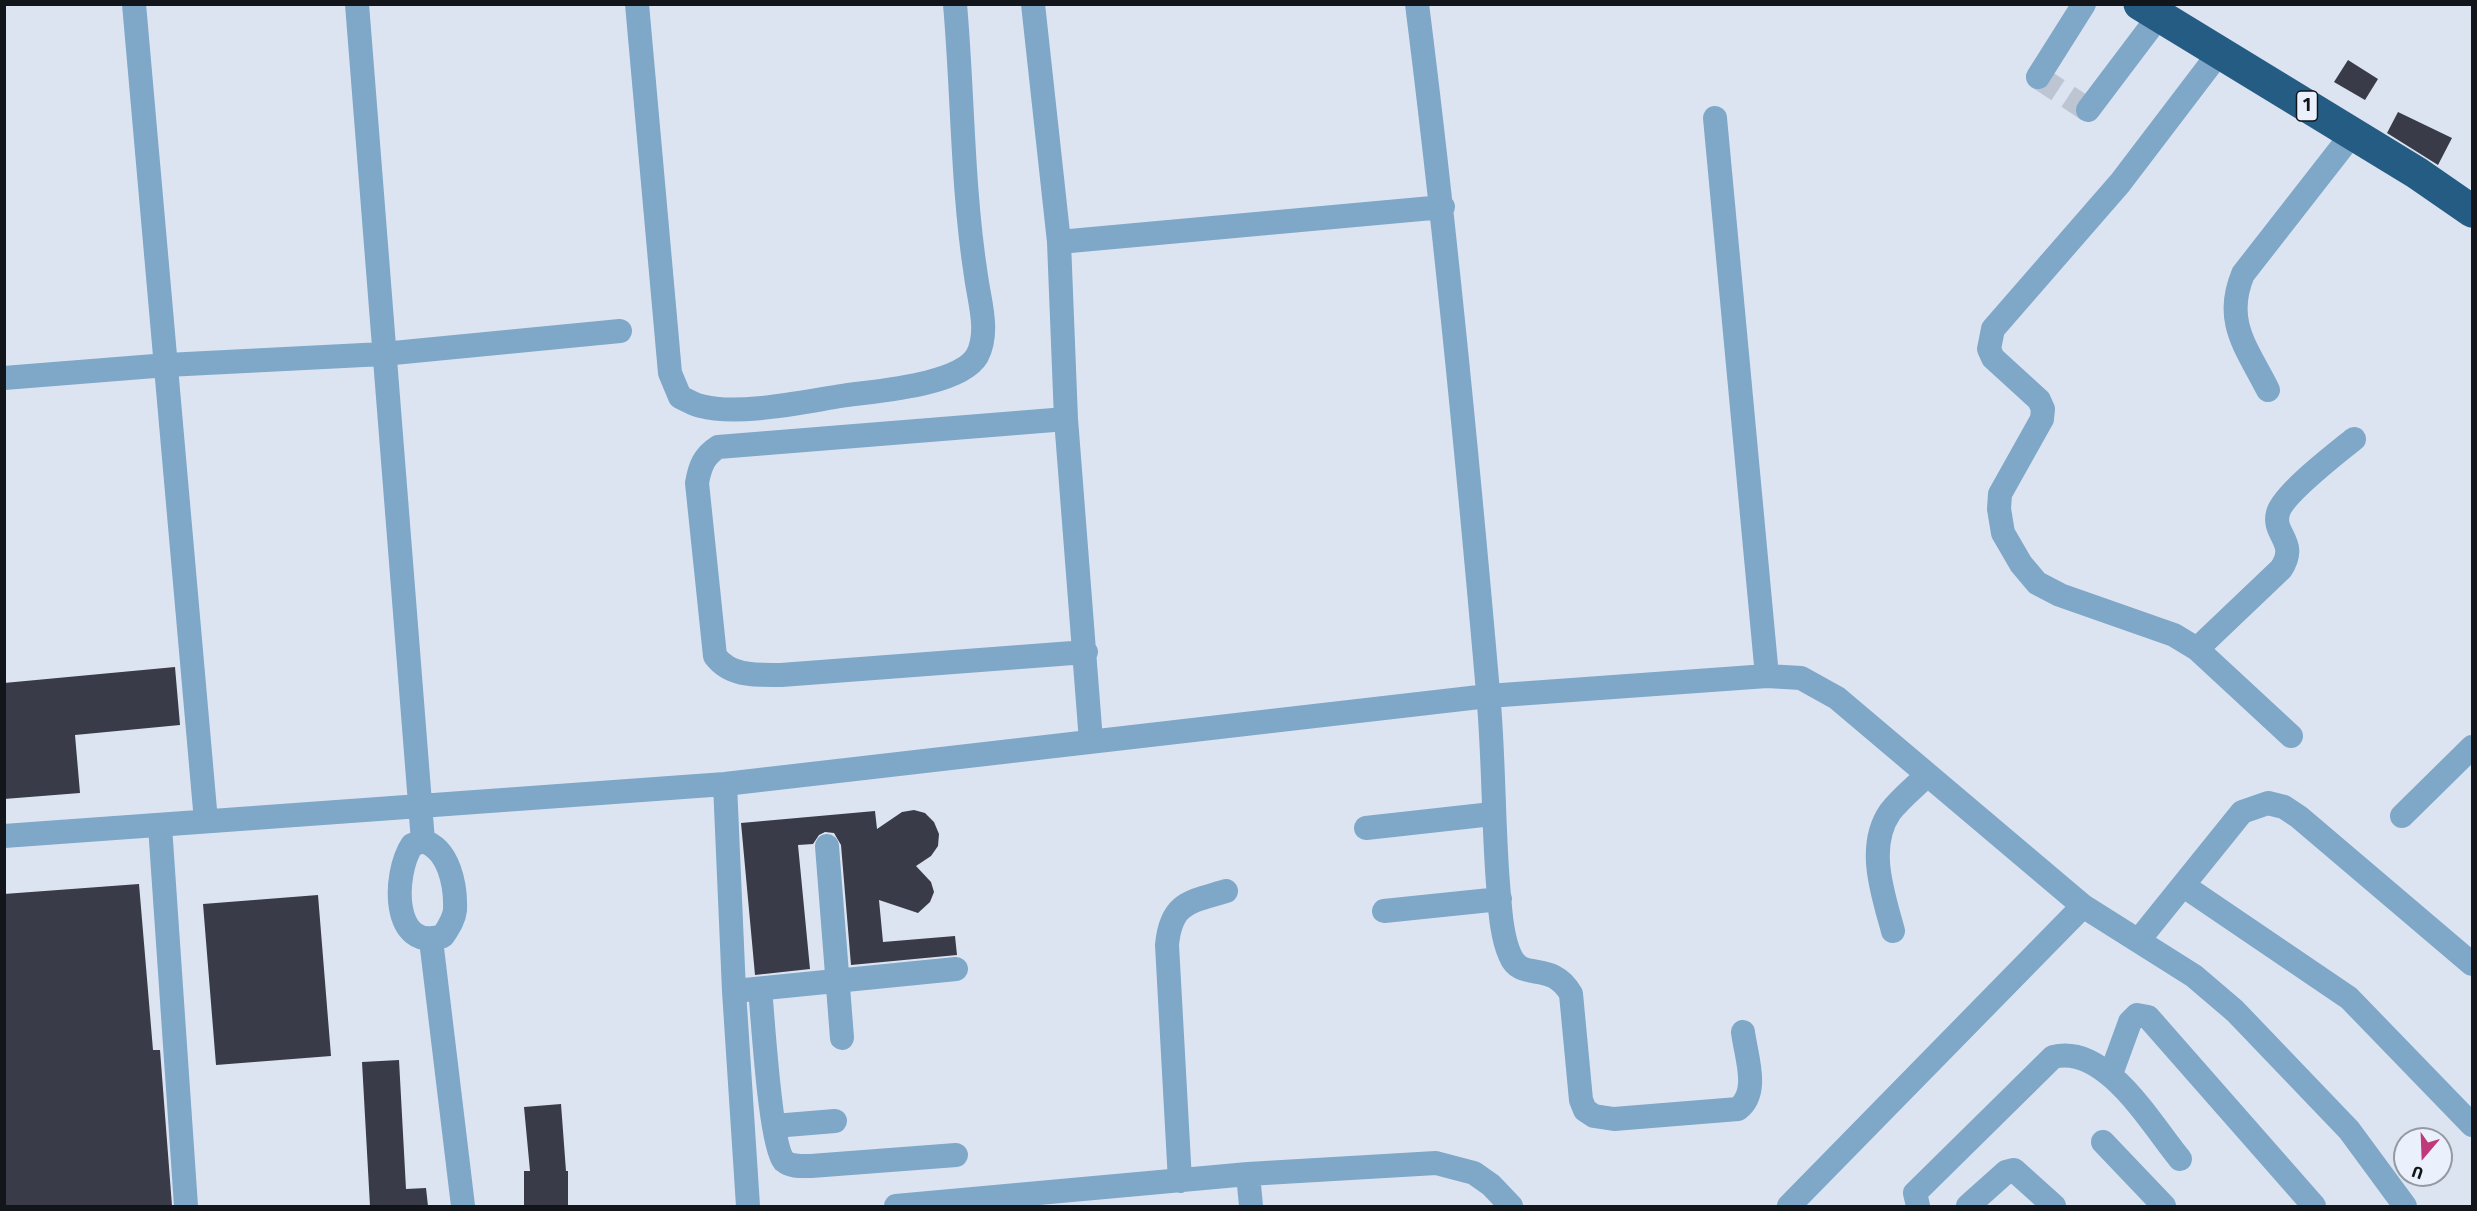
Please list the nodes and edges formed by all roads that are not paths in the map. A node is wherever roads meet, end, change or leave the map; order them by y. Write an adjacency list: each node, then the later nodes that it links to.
1 (134, 4): 19 (lane)
2 (357, 4): 18 (lane)
3 (637, 4): 4 (lane)
4 (955, 4)
5 (1033, 4): 16 (lane)
6 (1417, 4): 14 (lane)
7 (2084, 4): 10 (lane)
8 (2150, 10): 9 (highway, 1); 11 (lane)
9 (2219, 53): 13 (highway, 1); 24 (lane)
10 (2038, 77)
11 (2088, 110)
12 (1715, 118): 26 (lane)
13 (2352, 133): 15 (highway, 1); 21 (lane)
14 (1443, 207): 16 (lane); 27 (lane)
15 (2472, 211)
16 (1059, 242): 22 (lane)
17 (620, 331): 18 (lane)
18 (383, 354): 19 (lane); 33 (lane)
19 (167, 365): 20 (lane); 36 (lane)
20 (4, 378)
21 (2268, 390)
22 (1066, 419): 25 (lane); 25 (lane)
23 (2354, 439): 24 (lane)
24 (2197, 649): 28 (lane)
25 (1086, 652): 29 (lane)
26 (1767, 676): 27 (lane); 31 (lane)
27 (1488, 696): 29 (lane); 34 (lane)
28 (2291, 736)
29 (1091, 741): 32 (lane)
30 (2472, 747): 35 (lane)
31 (1927, 775): 45 (lane); 47 (lane)
32 (725, 784): 33 (lane); 54 (lane)
33 (419, 806): 36 (lane); 40 (lane)
34 (1492, 814): 38 (lane); 44 (lane)
35 (2402, 816)
36 (206, 821): 37 (lane)
37 (160, 826): 39 (lane); 67 (lane)
38 (1366, 828)
39 (4, 836)
40 (423, 842): 48 (lane); 48 (lane)
41 (827, 846): 52 (lane)
42 (2184, 885): 49 (lane); 50 (lane); 59 (lane)
43 (1226, 891): 65 (lane)
44 (1500, 900): 46 (lane); 55 (lane)
45 (2083, 906): 49 (lane); 73 (lane)
46 (1384, 911)
47 (1893, 931)
48 (431, 940): 68 (lane)
49 (2138, 941): 79 (lane)
50 (2472, 964)
51 (956, 969): 52 (lane)
52 (838, 980): 53 (lane); 56 (lane)
53 (760, 989): 54 (lane); 60 (lane)
54 (734, 991): 69 (lane)
55 (1743, 1032)
56 (842, 1038)
57 (2111, 1074): 63 (lane); 74 (lane); 78 (lane)
58 (836, 1121): 60 (lane)
59 (2472, 1125)
60 (774, 1126): 62 (lane)
61 (2103, 1142): 77 (lane)
62 (956, 1155)
63 (2180, 1159)
64 (1248, 1174): 65 (lane); 71 (lane); 72 (lane)
65 (1180, 1181): 66 (lane)
66 (1004, 1202): 70 (lane)
67 (186, 1206)
68 (463, 1206)
69 (748, 1206)
70 (896, 1206)
71 (1251, 1206)
72 (1512, 1206)
73 (1789, 1206)
74 (1918, 1206)
75 (1968, 1206): 76 (lane)
76 (2054, 1206)
77 (2164, 1206)
78 (2314, 1206)
79 (2405, 1206)

